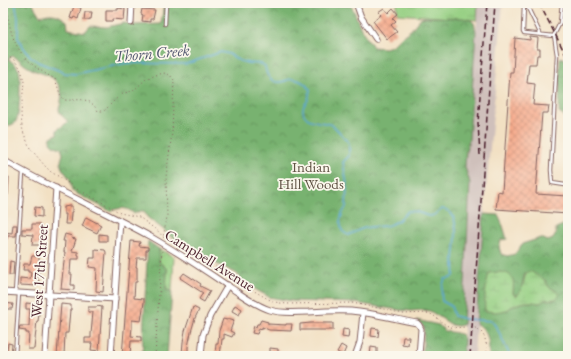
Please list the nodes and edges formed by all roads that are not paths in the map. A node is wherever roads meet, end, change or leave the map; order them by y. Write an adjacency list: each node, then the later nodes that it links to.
1 (132, 3): 5 (street)
2 (166, 3): 6 (lane)
3 (356, 3): 9 (street)
4 (562, 3): 8 (lane)
5 (131, 23)
6 (165, 24)
7 (541, 34): 7 (lane); 8 (lane)
8 (554, 36): 12 (lane)
9 (376, 39)
10 (3, 160): 11 (street, Campbell Avenue)
11 (24, 172): 13 (street, Campbell Avenue); 17 (lane)
12 (568, 186)
13 (56, 188): 14 (street, Campbell Avenue); 18 (street, West 17th Street)
14 (120, 221): 15 (street, Campbell Avenue); 19 (street)
15 (228, 285): 20 (street, Campbell Avenue); 24 (street)
16 (3, 292): 17 (street)
17 (17, 293): 18 (street); 21 (lane)
18 (49, 295): 19 (street); 22 (street, West 17th Street)
19 (115, 299): 23 (street)
20 (363, 312): 25 (street); 26 (street, Campbell Avenue)
21 (15, 356)
22 (45, 356)
23 (111, 356)
24 (201, 356)
25 (355, 356)
26 (419, 356)

